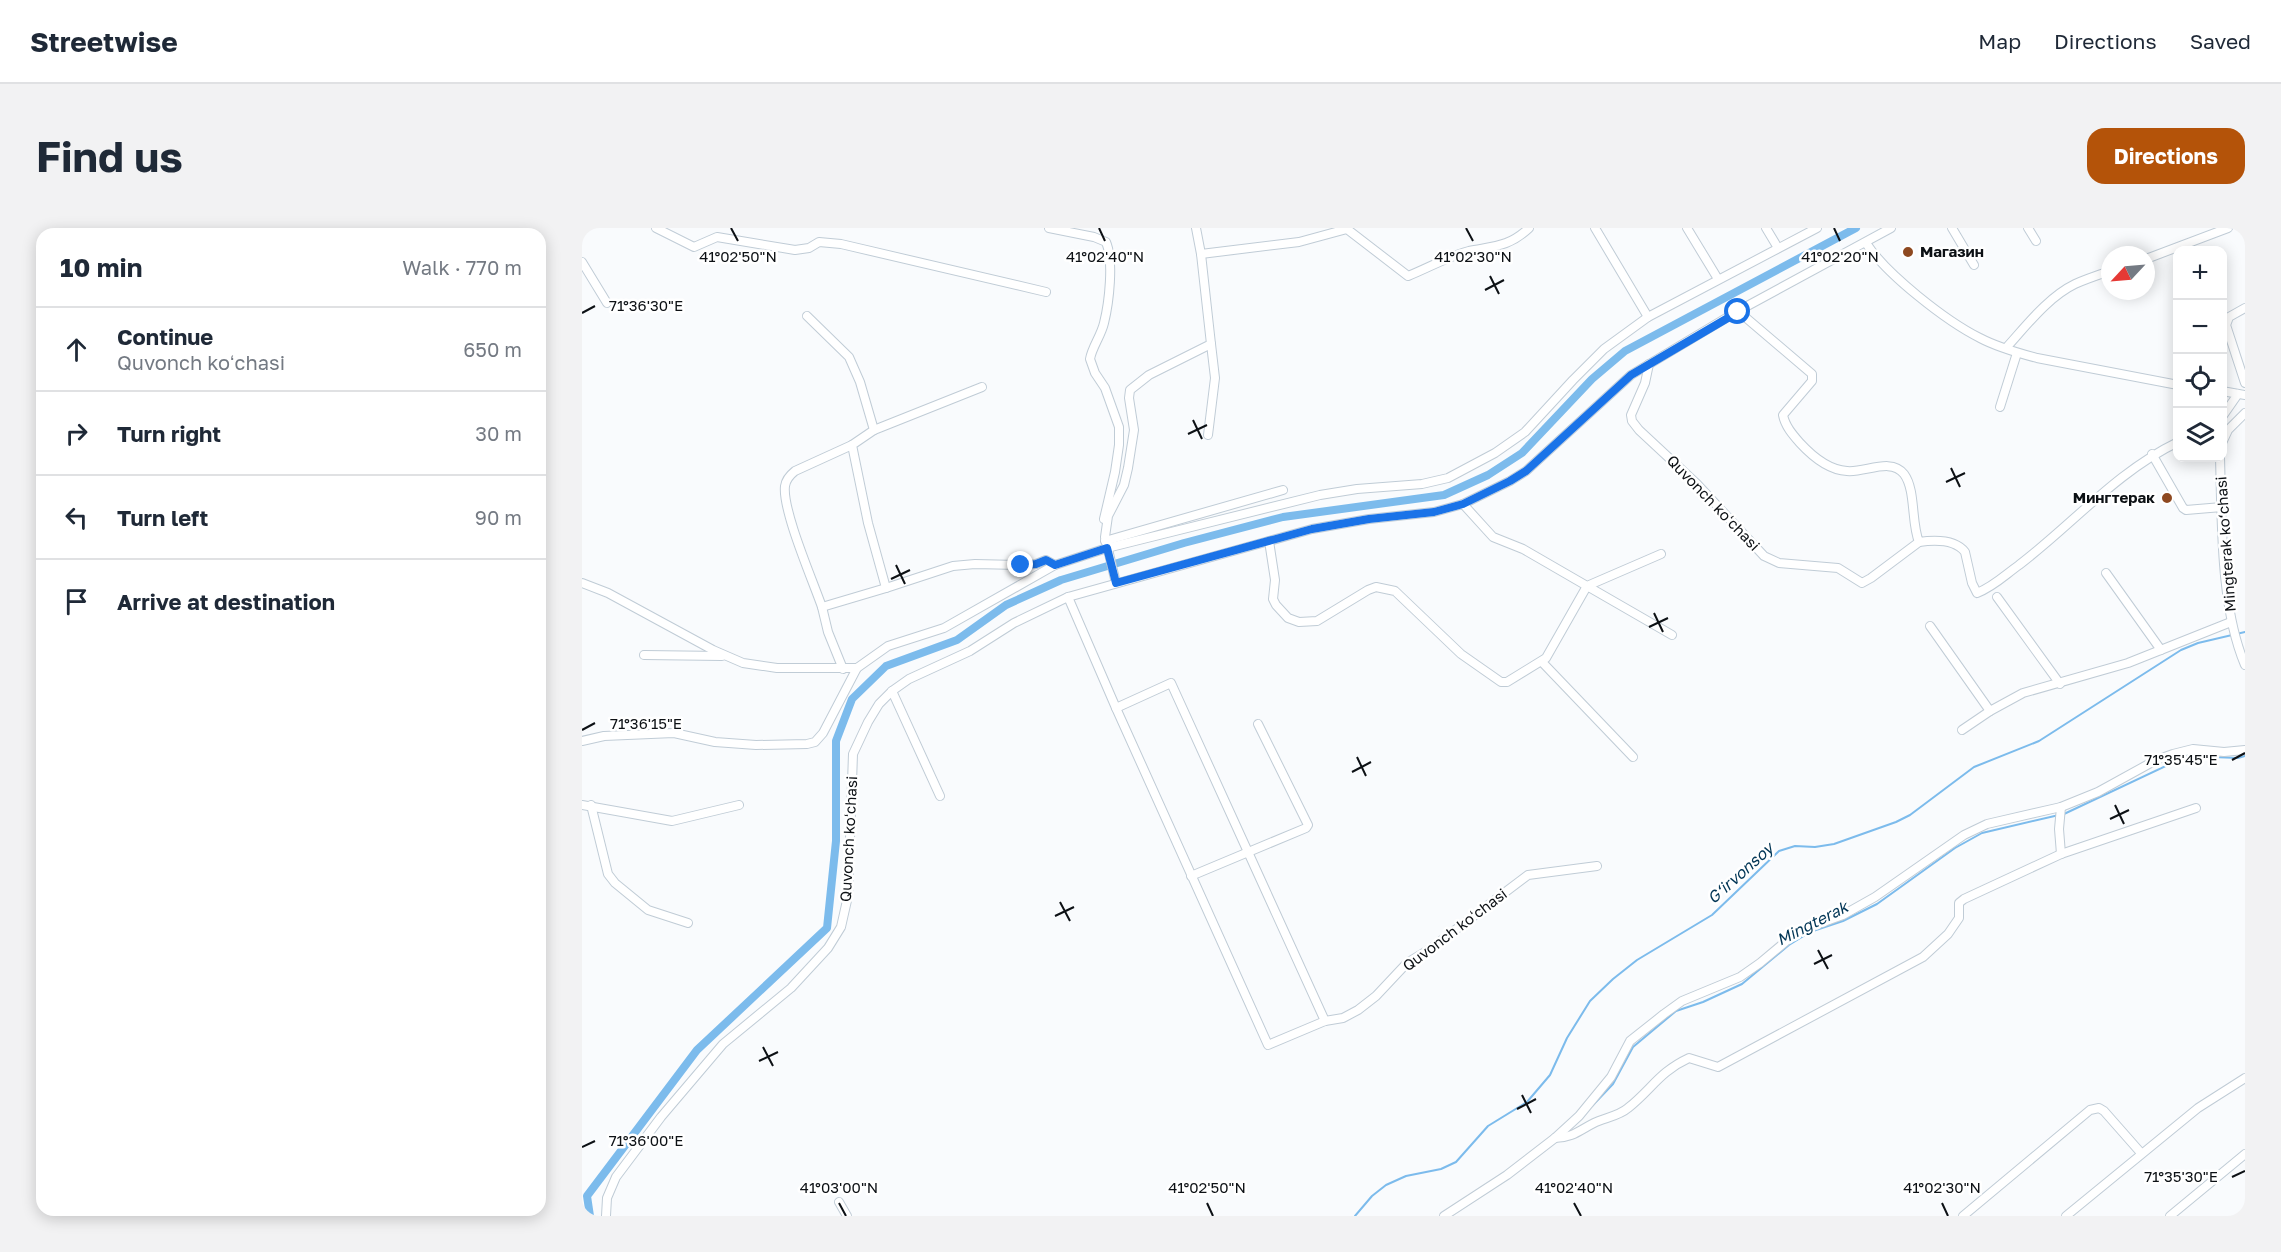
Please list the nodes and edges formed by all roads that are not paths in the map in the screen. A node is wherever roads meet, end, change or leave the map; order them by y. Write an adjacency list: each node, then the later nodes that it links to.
1 (656, 228): 22 (street)
2 (1049, 228): 51 (street)
3 (1196, 228): 16 (street)
4 (1529, 228): 16 (street)
5 (1595, 228): 27 (street)
6 (1687, 228): 21 (street)
7 (1767, 228): 15 (street)
8 (1817, 228): 15 (street)
9 (1891, 228): 14 (street, Quvonch koʻchasi)
10 (1952, 228): 19 (street)
11 (2028, 228): 13 (street)
12 (2228, 228): 17 (street)
13 (2036, 241)
14 (1866, 243): 25 (street, Quvonch koʻchasi); 29 (street)
15 (1778, 248): 21 (street)
16 (1201, 254): 28 (street)
17 (2155, 256)
18 (582, 262): 23 (street)
19 (1974, 265)
20 (2101, 274): 29 (street)
21 (1718, 279): 27 (street)
22 (1046, 292)
23 (607, 303)
24 (2245, 308): 32 (street)
25 (1738, 312): 31 (street, Quvonch koʻchasi); 52 (street)
26 (807, 316): 40 (street)
27 (1648, 317): 51 (street)
28 (1211, 344): 42 (street); 51 (street)
29 (2006, 348): 30 (street)
30 (2017, 353): 33 (street); 37 (street)
31 (1649, 364): 48 (street, Quvonch koʻchasi); 52 (street, Quvonch koʻchasi)
32 (2245, 383)
33 (2173, 384)
34 (982, 387): 40 (street)
35 (2227, 392): 36 (street)
36 (2242, 394): 38 (street)
37 (2000, 407)
38 (2227, 412)
39 (2245, 413): 41 (street)
40 (874, 430): 44 (street)
41 (2227, 433)
42 (1208, 435)
43 (2173, 444): 45 (street)
44 (852, 445): 59 (street); 62 (street)
45 (2152, 454): 49 (street); 52 (street)
46 (2220, 462): 49 (street, Mingterak ko‘chasi)
47 (1283, 490): 51 (street)
48 (1463, 504): 50 (street, Quvonch koʻchasi); 58 (street)
49 (2222, 507): 63 (street, Mingterak ko‘chasi)
50 (1269, 541): 57 (street, Quvonch koʻchasi); 70 (street)
51 (1106, 542): 54 (street); 57 (street)
52 (1919, 542)
53 (1661, 554): 58 (street)
54 (1055, 565): 59 (street); 72 (street)
55 (2106, 573): 67 (street)
56 (582, 583): 69 (street)
57 (1116, 583): 60 (street, Quvonch koʻchasi)
58 (1587, 586): 65 (street); 70 (street)
59 (886, 588): 62 (street)
60 (1068, 597): 75 (street, Quvonch koʻchasi); 76 (street, Quvonch koʻchasi)
61 (1997, 597): 74 (street)
62 (822, 607): 73 (street)
63 (2232, 625): 66 (street, Mingterak ko‘chasi); 67 (street)
64 (1930, 626): 77 (street)
65 (1672, 635)
66 (2241, 642): 71 (street, Mingterak ko‘chasi)
67 (2161, 650): 74 (street)
68 (644, 655): 69 (street)
69 (726, 656): 73 (street)
70 (1542, 662): 82 (street)
71 (2245, 665)
72 (857, 668): 73 (street); 80 (street)
73 (843, 669)
74 (2060, 684): 77 (street)
75 (892, 691): 83 (street); 99 (street, Quvonch koʻchasi)
76 (1116, 708): 88 (street); 91 (street, Quvonch koʻchasi)
77 (1990, 711): 79 (street)
78 (1258, 724): 88 (street)
79 (1962, 730)
80 (582, 741)
81 (2245, 750): 87 (street)
82 (1633, 757)
83 (940, 796)
84 (587, 805): 85 (street); 92 (street)
85 (740, 805)
86 (2196, 808): 89 (street)
87 (2061, 809): 89 (street); 95 (street)
88 (1248, 853): 91 (street); 93 (street)
89 (2061, 854): 95 (street)
90 (1597, 866): 93 (street, Quvonch koʻchasi)
91 (1191, 876): 93 (street, Quvonch koʻchasi)
92 (688, 923)
93 (1325, 1021)
94 (2245, 1078): 96 (street)
95 (1555, 1138): 101 (street)
96 (2141, 1153): 102 (street); 103 (street)
97 (2245, 1154): 104 (street)
98 (839, 1202): 100 (street)
99 (606, 1216)
100 (847, 1216)
101 (1444, 1216)
102 (1963, 1216)
103 (2066, 1216)
104 (2170, 1216)

